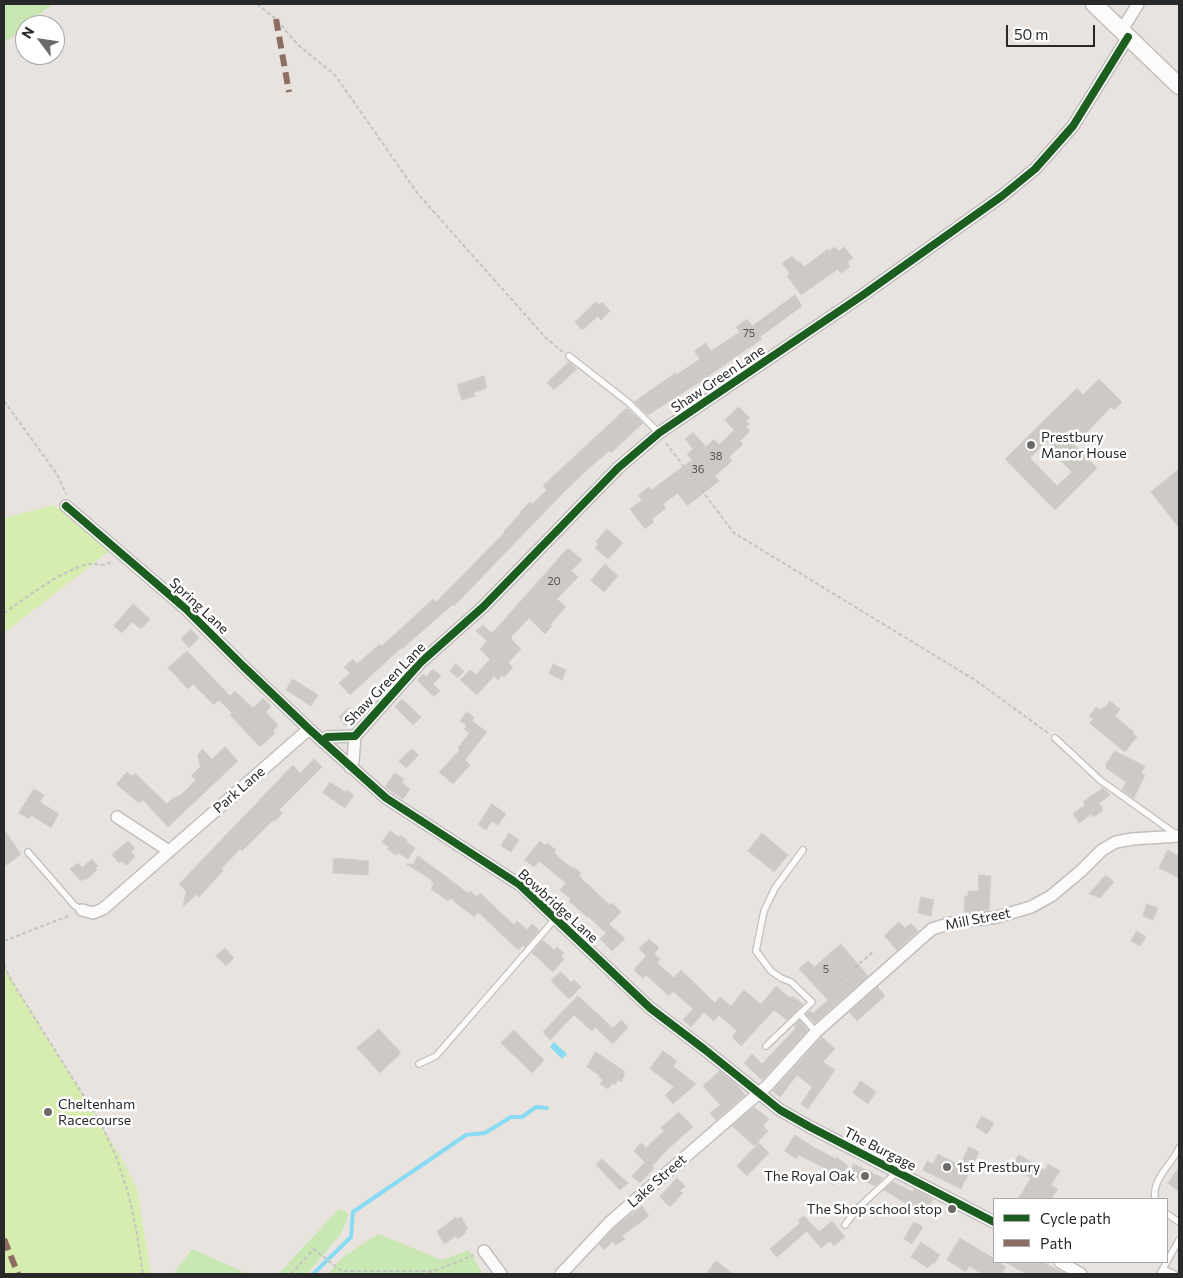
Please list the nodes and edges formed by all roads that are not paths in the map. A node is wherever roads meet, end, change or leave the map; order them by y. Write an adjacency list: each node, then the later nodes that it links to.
1 (1094, 4): 3 (main road)
2 (1138, 4): 3 (street, Shaw Green Lane)
3 (1125, 34): 4 (main road); 6 (street, Shaw Green Lane)
4 (1179, 86)
5 (569, 356): 6 (lane)
6 (659, 433): 9 (street, Shaw Green Lane)
7 (66, 506): 8 (street, Spring Lane)
8 (309, 729): 11 (street, Bowbridge Lane); 16 (street, Park Lane)
9 (355, 736): 11 (street, Shaw Green Lane); 12 (street)
10 (1055, 738): 14 (lane)
11 (322, 741): 12 (street, Bowbridge Lane)
12 (350, 767): 19 (street, Bowbridge Lane)
13 (117, 817): 16 (street)
14 (1179, 836): 21 (street, Mill Street)
15 (803, 850): 20 (lane)
16 (169, 851): 18 (street, Park Lane)
17 (28, 852): 18 (lane)
18 (82, 910)
19 (555, 919): 23 (lane); 24 (street, Bowbridge Lane)
20 (800, 1014): 21 (lane); 22 (lane)
21 (816, 1032): 24 (street, Mill Street)
22 (766, 1046)
23 (420, 1064)
24 (758, 1093): 26 (street, The Burgage); 38 (street, Lake Street)
25 (1179, 1148): 27 (lane)
26 (898, 1171): 29 (street, The Burgage); 31 (lane)
27 (1155, 1198)
28 (1168, 1215): 30 (lane)
29 (993, 1221)
30 (1179, 1222)
31 (845, 1225)
32 (1179, 1240): 34 (lane)
33 (484, 1251): 37 (street)
34 (1168, 1261)
35 (1062, 1263): 39 (street)
36 (1162, 1272): 40 (lane)
37 (501, 1274)
38 (561, 1274)
39 (1081, 1274)
40 (1174, 1274)

